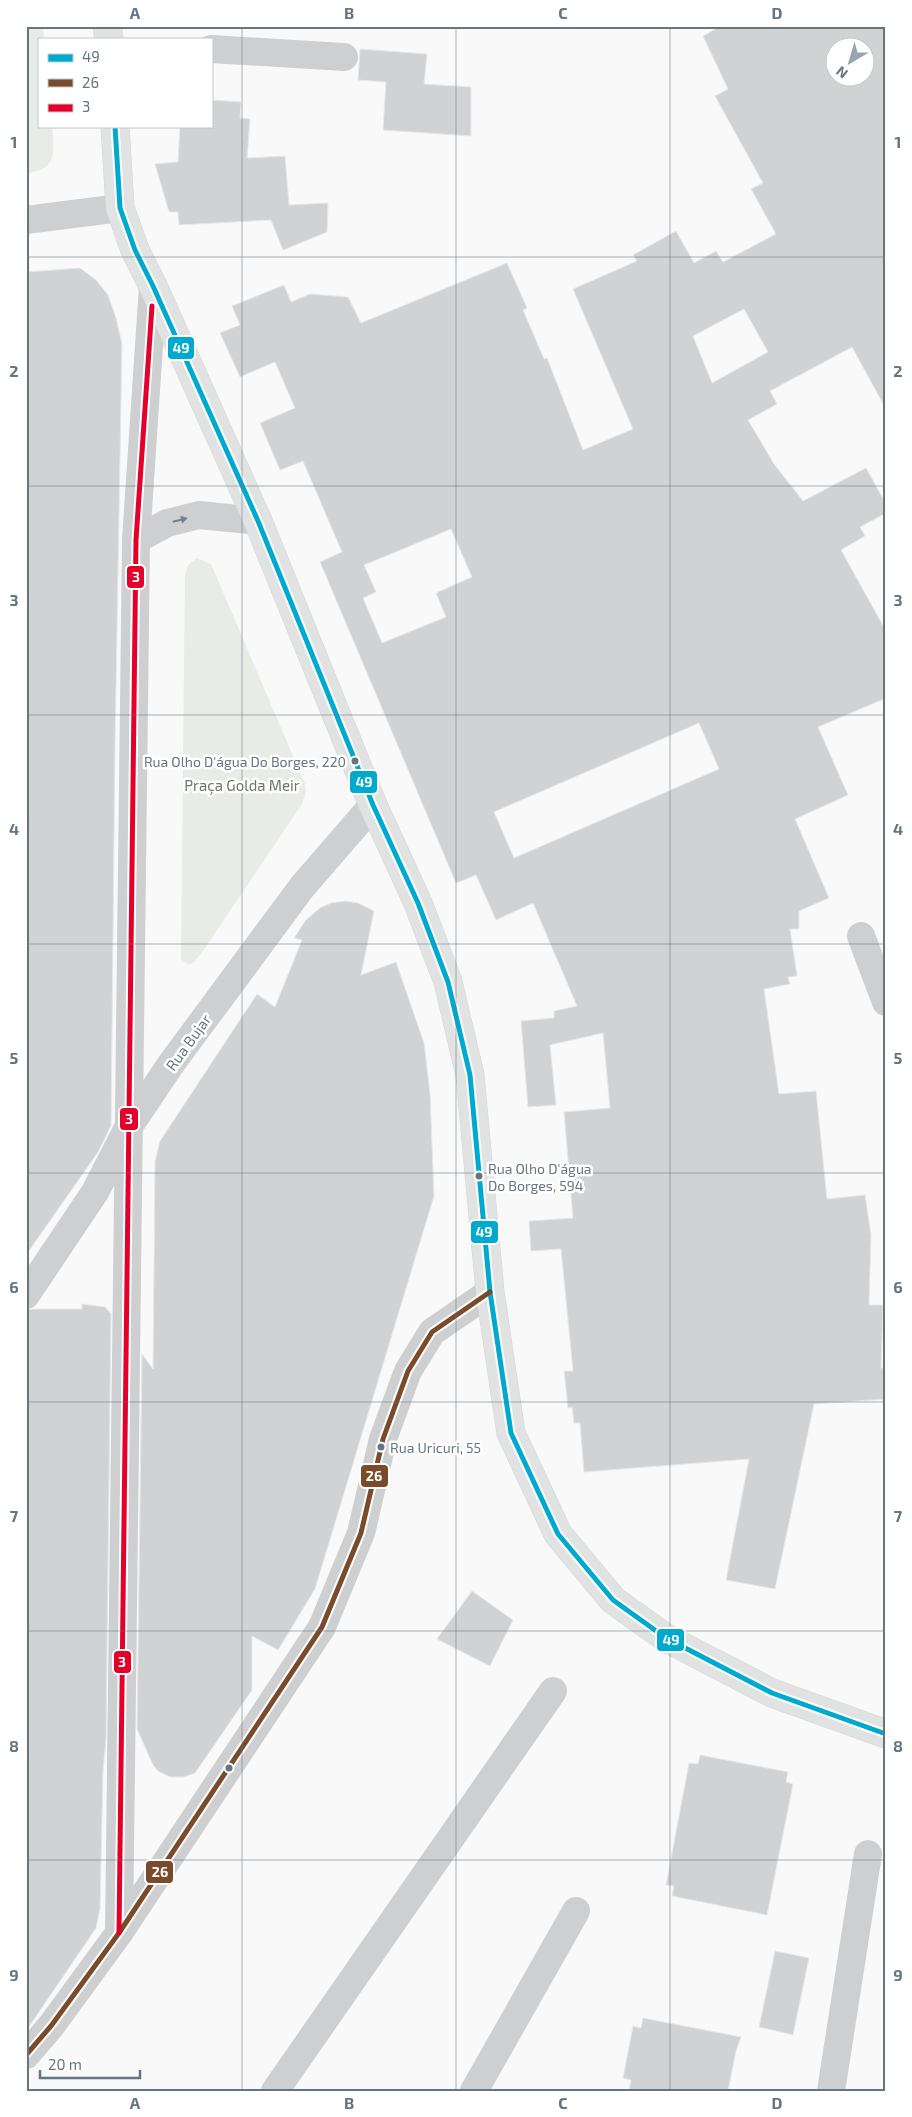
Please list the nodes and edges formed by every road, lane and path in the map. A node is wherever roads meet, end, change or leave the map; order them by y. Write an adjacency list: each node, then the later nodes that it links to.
1 (212, 49): 2 (street)
2 (344, 57)
3 (115, 128): 4 (main road)
4 (120, 208): 5 (street); 6 (main road)
5 (26, 220)
6 (153, 286): 7 (main road); 8 (street)
7 (258, 521): 8 (street, one-way to 7); 9 (main road)
8 (136, 540): 12 (street)
9 (373, 805): 12 (street, Rua Bujar); 13 (main road)
10 (861, 936): 11 (street)
11 (886, 1002)
12 (128, 1128): 14 (street, Rua Bujar); 19 (street)
13 (490, 1292): 16 (main road); 19 (street)
14 (26, 1296)
15 (553, 1691): 21 (street)
16 (886, 1734)
17 (868, 1854): 23 (street)
18 (576, 1911): 22 (street)
19 (119, 1933): 20 (street)
20 (26, 2055)
21 (275, 2091)
22 (474, 2091)
23 (831, 2091)

